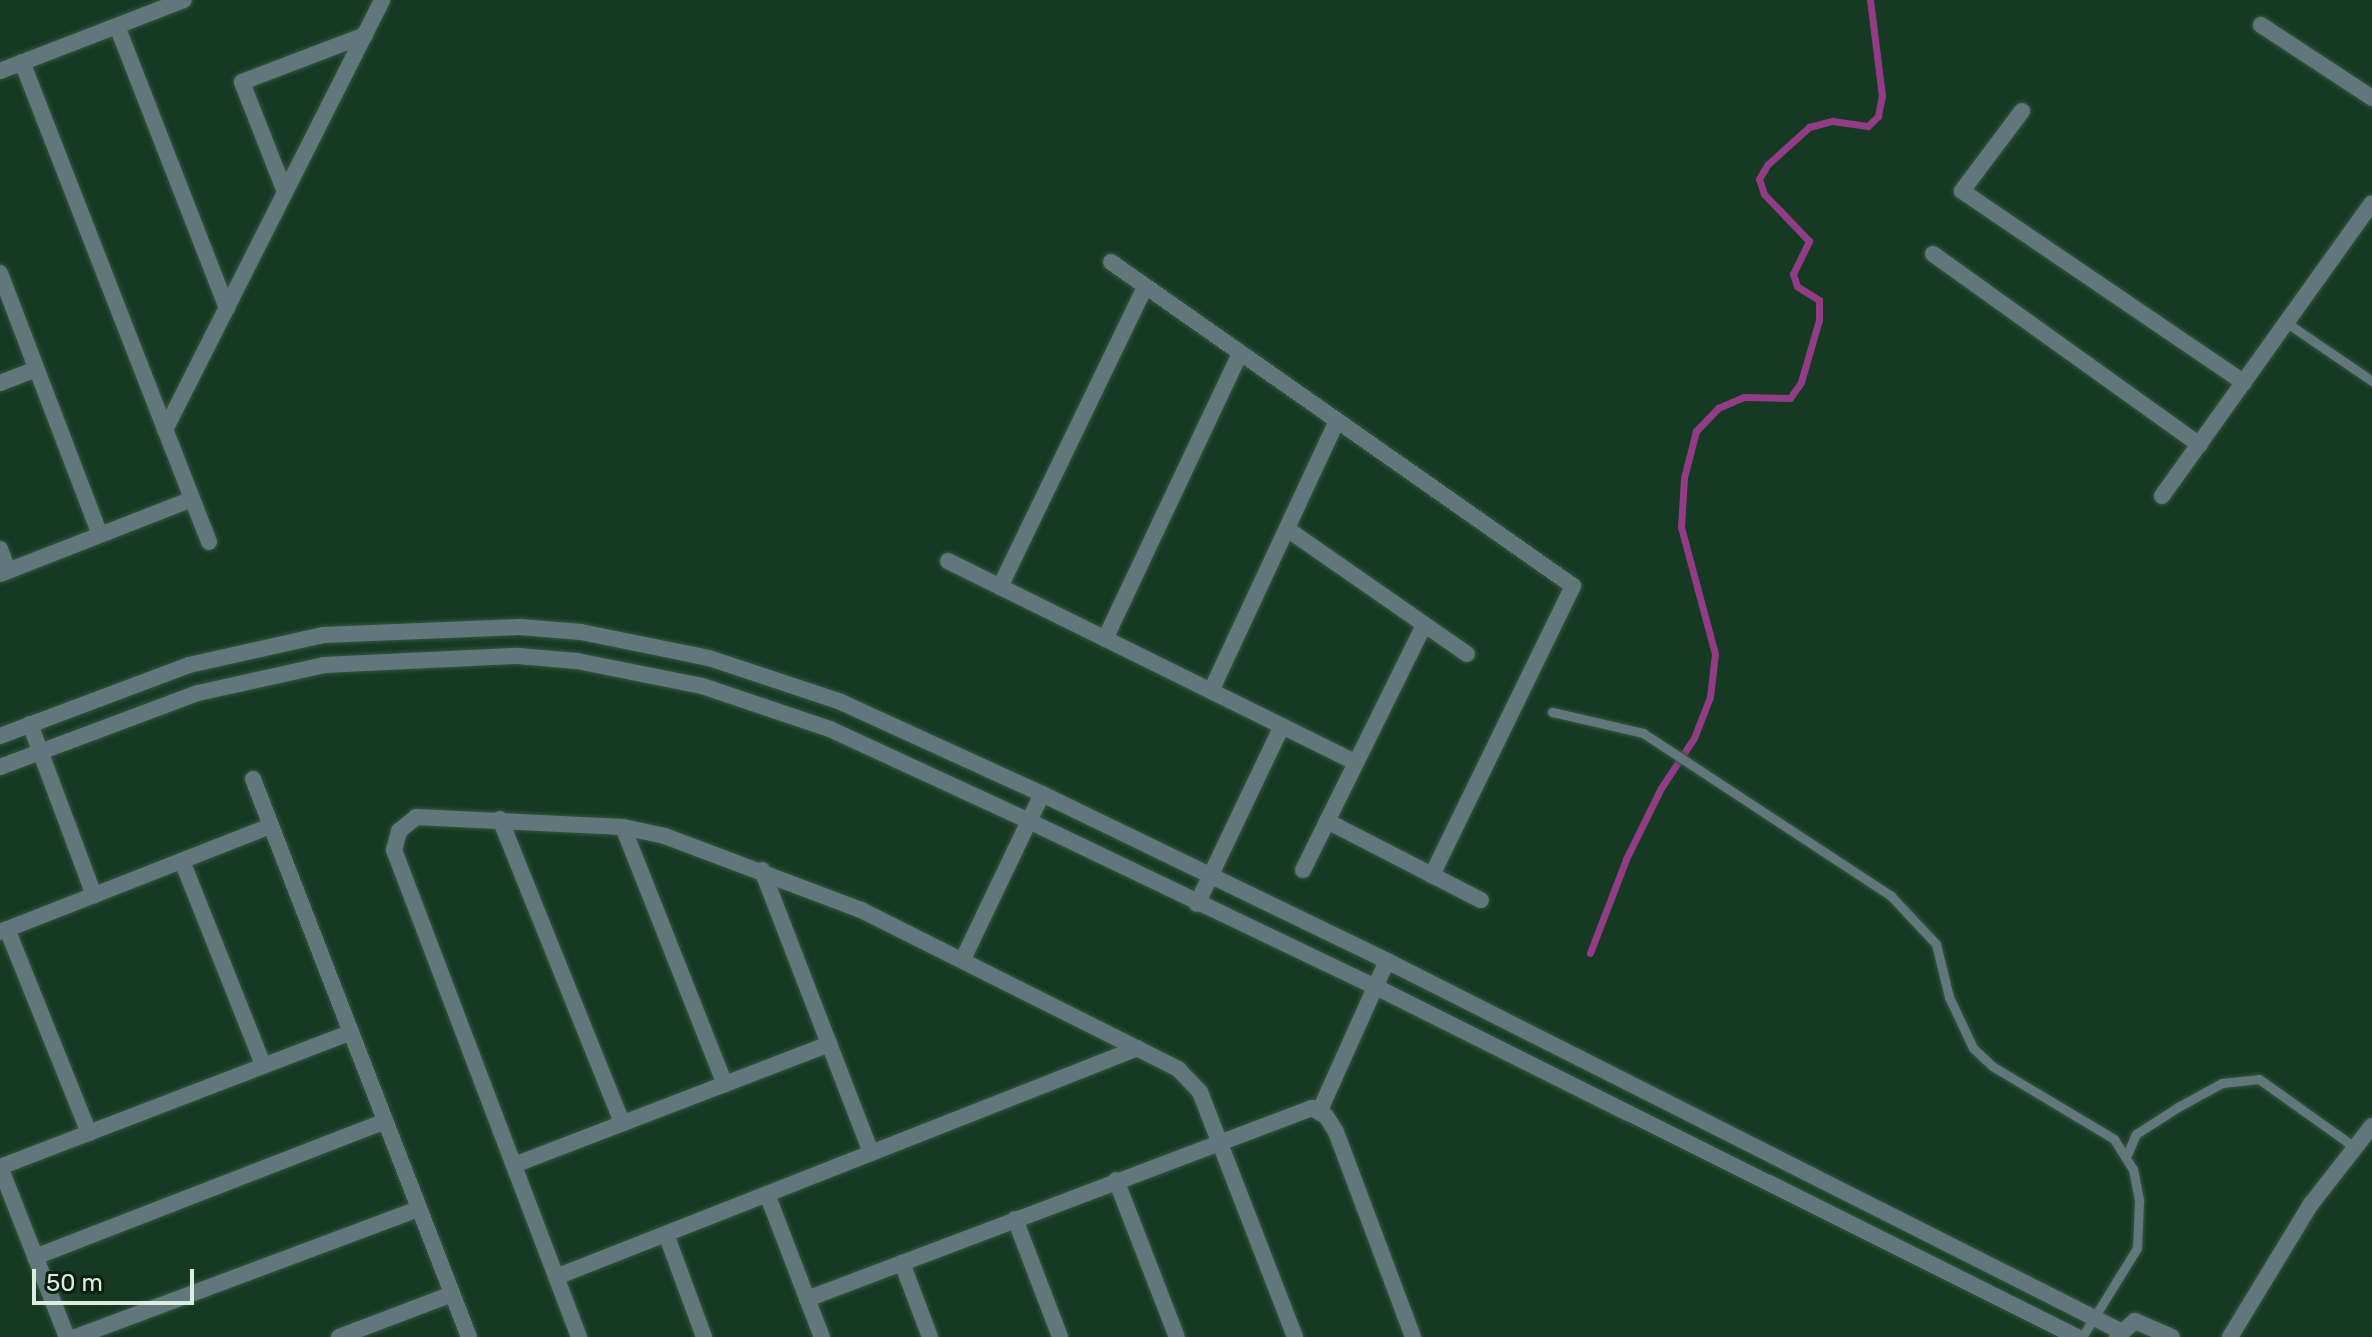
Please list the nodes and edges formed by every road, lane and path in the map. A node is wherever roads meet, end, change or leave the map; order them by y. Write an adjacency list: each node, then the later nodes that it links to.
1 (184, 0): 4 (street)
2 (382, 0): 5 (street)
3 (2261, 25): 8 (street)
4 (117, 26): 6 (street); 16 (street)
5 (365, 35): 10 (street); 10 (street)
6 (22, 62): 7 (street); 24 (street)
7 (0, 71)
8 (2372, 98)
9 (2022, 111): 22 (street)
10 (285, 192): 16 (street)
11 (2372, 203): 17 (street)
12 (1933, 254): 25 (street)
13 (1111, 262): 15 (street)
14 (1, 279): 19 (street)
15 (1145, 287): 18 (street); 34 (street)
16 (227, 308): 24 (street)
17 (2287, 323): 20 (lane); 22 (street)
18 (1240, 353): 23 (street); 37 (street)
19 (36, 369): 21 (street); 29 (street)
20 (2372, 381)
21 (0, 383)
22 (2244, 383): 25 (street)
23 (1337, 421): 28 (street); 60 (street)
24 (165, 430): 27 (street)
25 (2200, 445): 26 (street)
26 (2162, 496)
27 (192, 499): 29 (street); 30 (street)
28 (1287, 529): 35 (street); 42 (street)
29 (100, 535): 33 (street)
30 (209, 542)
31 (0, 549): 33 (street)
32 (948, 561): 34 (street)
33 (4, 573)
34 (1000, 587): 37 (street)
35 (1424, 625): 39 (street); 48 (street)
36 (385, 629): 38 (street); 40 (street); 44 (street)
37 (1105, 639): 42 (street)
38 (652, 644): 41 (street); 51 (street)
39 (1467, 654)
40 (386, 659): 41 (street); 47 (street)
41 (646, 672): 53 (street)
42 (1211, 691): 45 (street)
43 (1552, 712): 82 (lane)
44 (30, 724): 46 (street); 47 (street)
45 (1282, 726): 48 (street); 61 (street)
46 (0, 736)
47 (40, 752): 49 (street); 62 (street)
48 (1356, 763): 54 (street)
49 (0, 767)
50 (253, 779): 55 (street)
51 (1042, 794): 53 (street); 61 (street)
52 (500, 819): 56 (street); 76 (street); 83 (street)
53 (1029, 821): 64 (street); 66 (street)
54 (1327, 821): 59 (street); 60 (street)
55 (271, 826): 57 (street); 69 (street)
56 (623, 827): 58 (street); 73 (street)
57 (182, 861): 62 (street); 72 (street)
58 (762, 870): 66 (street); 70 (street)
59 (1303, 870)
60 (1432, 875): 63 (street)
61 (1209, 879): 64 (street); 67 (street)
62 (94, 895): 65 (street)
63 (1481, 900)
64 (1197, 904): 68 (street)
65 (3, 930): 78 (street)
66 (963, 959): 71 (street)
67 (1387, 961): 68 (street); 95 (street)
68 (1376, 987): 74 (street); 110 (street)
69 (351, 1032): 72 (street); 75 (street)
70 (830, 1044): 73 (street); 81 (street)
71 (1138, 1048): 79 (street); 81 (street)
72 (263, 1065): 78 (street)
73 (725, 1084): 76 (street)
74 (1320, 1110): 79 (street); 109 (street)
75 (385, 1121): 87 (street); 90 (street)
76 (622, 1123): 83 (street)
77 (2372, 1126): 80 (street)
78 (89, 1133): 84 (street)
79 (1219, 1140): 85 (street); 108 (street)
80 (2353, 1146): 82 (lane); 112 (street)
81 (871, 1152): 86 (street)
82 (2127, 1155): 95 (lane)
83 (514, 1165): 92 (street)
84 (0, 1167): 90 (street)
85 (1116, 1180): 88 (street); 107 (street)
86 (767, 1194): 89 (street); 94 (street)
87 (419, 1209): 93 (street); 99 (street)
88 (1015, 1219): 91 (street); 106 (street)
89 (666, 1234): 92 (street); 103 (street)
90 (35, 1257): 98 (street)
91 (902, 1263): 94 (street); 105 (street)
92 (556, 1277): 102 (street)
93 (452, 1294): 96 (street); 101 (street)
94 (807, 1299): 104 (street)
95 (2094, 1318): 97 (street); 110 (lane)
96 (370, 1331): 100 (street)
97 (2119, 1334): 111 (street)
98 (67, 1337)
99 (76, 1337)
100 (339, 1337)
101 (469, 1337)
102 (579, 1337)
103 (704, 1337)
104 (822, 1337)
105 (930, 1337)
106 (1060, 1337)
107 (1177, 1337)
108 (1295, 1337)
109 (1413, 1337)
110 (2080, 1337)
111 (2172, 1337)
112 (2230, 1337)

